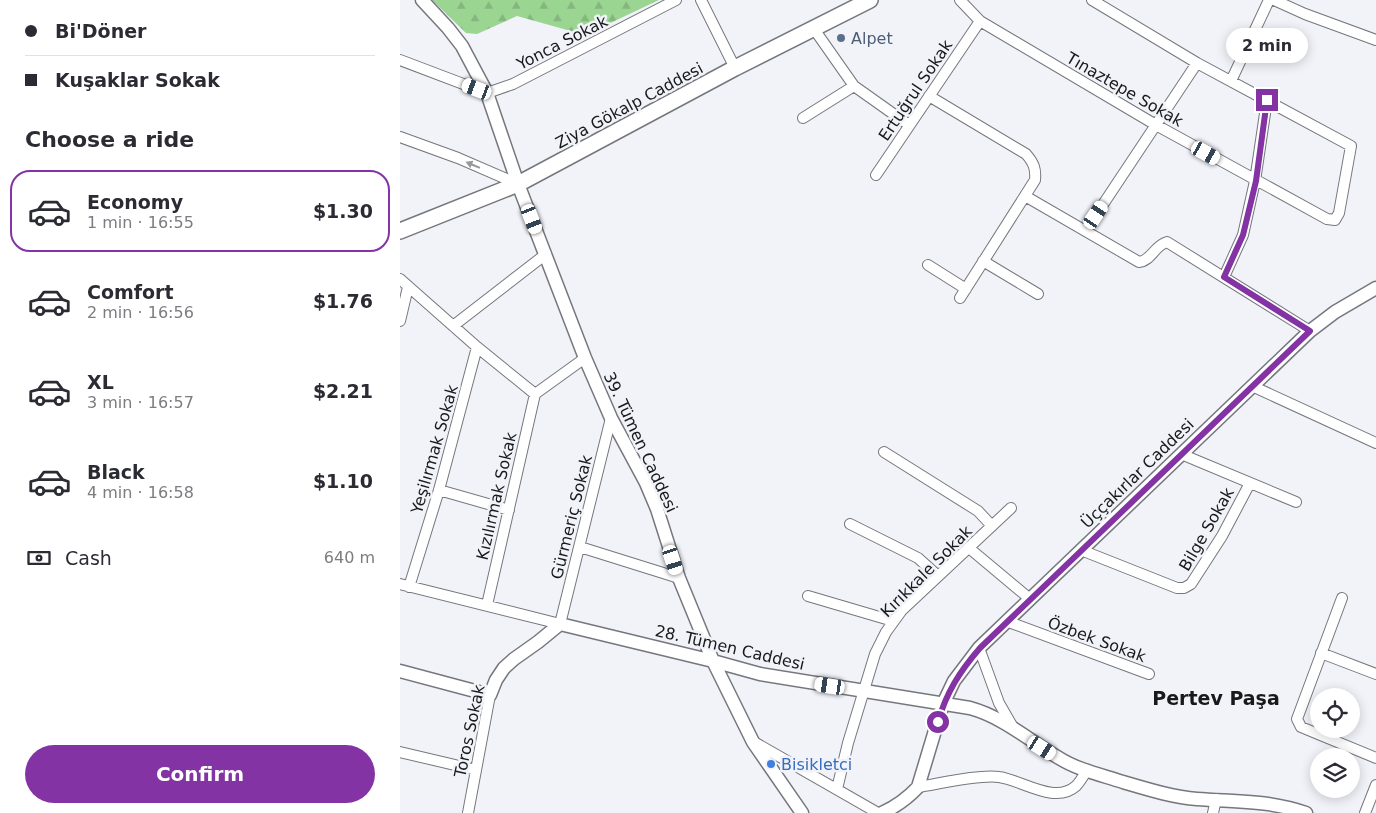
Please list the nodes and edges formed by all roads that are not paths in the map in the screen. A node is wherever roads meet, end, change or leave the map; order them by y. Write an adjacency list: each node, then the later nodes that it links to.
1 (422, 0): 17 (street, 39. Tümen Caddesi)
2 (676, 0): 17 (street, Yonca Sokak)
3 (701, 0): 14 (street)
4 (870, 0): 10 (main road, Ziya Gökalp Caddesi)
5 (960, 0): 9 (street, Tınaztepe Sokak)
6 (1092, 0): 13 (street)
7 (1269, 0): 15 (street)
8 (1274, 0): 11 (street)
9 (980, 21): 18 (street, Ertuğrul Sokak); 22 (street, Tınaztepe Sokak)
10 (814, 29): 14 (main road, Ziya Gökalp Caddesi); 16 (street)
11 (1376, 40)
12 (400, 60): 17 (street)
13 (1197, 62): 15 (street); 22 (street)
14 (735, 68): 26 (main road, Ziya Gökalp Caddesi)
15 (1231, 81): 19 (street)
16 (854, 86): 20 (street); 21 (street)
17 (487, 93): 26 (street, 39. Tümen Caddesi)
18 (929, 96): 21 (street, Ertuğrul Sokak); 27 (street)
19 (1267, 100): 25 (street); 25 (street, Tınaztepe Sokak)
20 (803, 118)
21 (910, 125): 24 (street, Ertuğrul Sokak)
22 (1156, 125): 25 (street, Tınaztepe Sokak); 28 (street)
23 (400, 137): 26 (street, one-way to 23)
24 (876, 176)
25 (1256, 181): 33 (street)
26 (518, 184): 29 (main road, Ziya Gökalp Caddesi); 30 (street, 39. Tümen Caddesi)
27 (1025, 196): 28 (street); 31 (street)
28 (1086, 230): 33 (street)
29 (400, 231)
30 (546, 254): 41 (street); 44 (street, 39. Tümen Caddesi)
31 (983, 261): 37 (street); 38 (street)
32 (928, 265): 37 (street)
33 (1224, 277): 42 (street)
34 (400, 278): 35 (street)
35 (408, 288): 40 (street); 41 (street)
36 (1376, 288): 42 (street, Üççakırlar Caddesi)
37 (966, 289): 39 (street)
38 (1038, 294)
39 (960, 298)
40 (400, 321)
41 (453, 326): 43 (street)
42 (1310, 331): 45 (street, Üççakırlar Caddesi)
43 (477, 347): 46 (street); 52 (street, Yeşilırmak Sokak)
44 (585, 358): 46 (street); 47 (street, 39. Tümen Caddesi)
45 (1252, 386): 48 (street); 50 (street, Üççakırlar Caddesi)
46 (535, 394): 55 (street, Kızılırmak Sokak)
47 (611, 418): 58 (street, Gürmeriç Sokak); 62 (street, 39. Tümen Caddesi)
48 (1376, 443)
49 (884, 452): 57 (street)
50 (1181, 454): 51 (street); 60 (street, Üççakırlar Caddesi)
51 (1250, 483): 53 (street); 60 (street, Bilge Sokak)
52 (439, 490): 55 (street); 63 (street, Yeşilırmak Sokak)
53 (1296, 502)
54 (1011, 508): 57 (street, Kırıkkale Sokak)
55 (508, 510): 67 (street, Kızılırmak Sokak)
56 (850, 524): 61 (street)
57 (992, 526): 59 (street, Kırıkkale Sokak)
58 (580, 547): 62 (street); 70 (street, Gürmeriç Sokak)
59 (969, 548): 61 (street, Kırıkkale Sokak); 66 (street)
60 (1081, 550): 66 (street, Üççakırlar Caddesi)
61 (938, 576): 68 (street, Kırıkkale Sokak)
62 (679, 578): 73 (street, 39. Tümen Caddesi)
63 (405, 585): 67 (street, 28. Tümen Caddesi)
64 (808, 596): 68 (street)
65 (1342, 598): 72 (street)
66 (1030, 599): 69 (street, Üççakırlar Caddesi)
67 (488, 605): 70 (street, 28. Tümen Caddesi)
68 (893, 621): 77 (street, Kırıkkale Sokak)
69 (1006, 622): 71 (street, Üççakırlar Caddesi); 75 (street, Özbek Sokak)
70 (560, 624): 73 (street, 28. Tümen Caddesi); 78 (street, Toros Sokak)
71 (980, 648): 79 (street, Üççakırlar Caddesi); 80 (street)
72 (1321, 652): 76 (street); 83 (street)
73 (713, 661): 77 (street, 28. Tümen Caddesi); 81 (street, 39. Tümen Caddesi)
74 (400, 671): 78 (street)
75 (1149, 674)
76 (1376, 674)
77 (865, 692): 79 (street, 28. Tümen Caddesi); 88 (street, Kırıkkale Sokak)
78 (490, 695): 84 (street, Toros Sokak)
79 (943, 704): 80 (street, 28. Tümen Caddesi); 87 (street, Üççakırlar Caddesi)
80 (1014, 729): 85 (street, 28. Tümen Caddesi)
81 (754, 742): 88 (street); 91 (street, 39. Tümen Caddesi)
82 (400, 752): 84 (street)
83 (1376, 758)
84 (476, 770): 90 (street, Toros Sokak)
85 (1087, 770): 87 (street); 89 (street, 28. Tümen Caddesi)
86 (1376, 785): 96 (street)
87 (918, 786): 93 (street)
88 (837, 789): 92 (street)
89 (1216, 799): 94 (street); 95 (street, 28. Tümen Caddesi)
90 (468, 813)
91 (802, 813)
92 (878, 813)
93 (882, 813)
94 (1213, 813)
95 (1306, 813)
96 (1365, 813)

